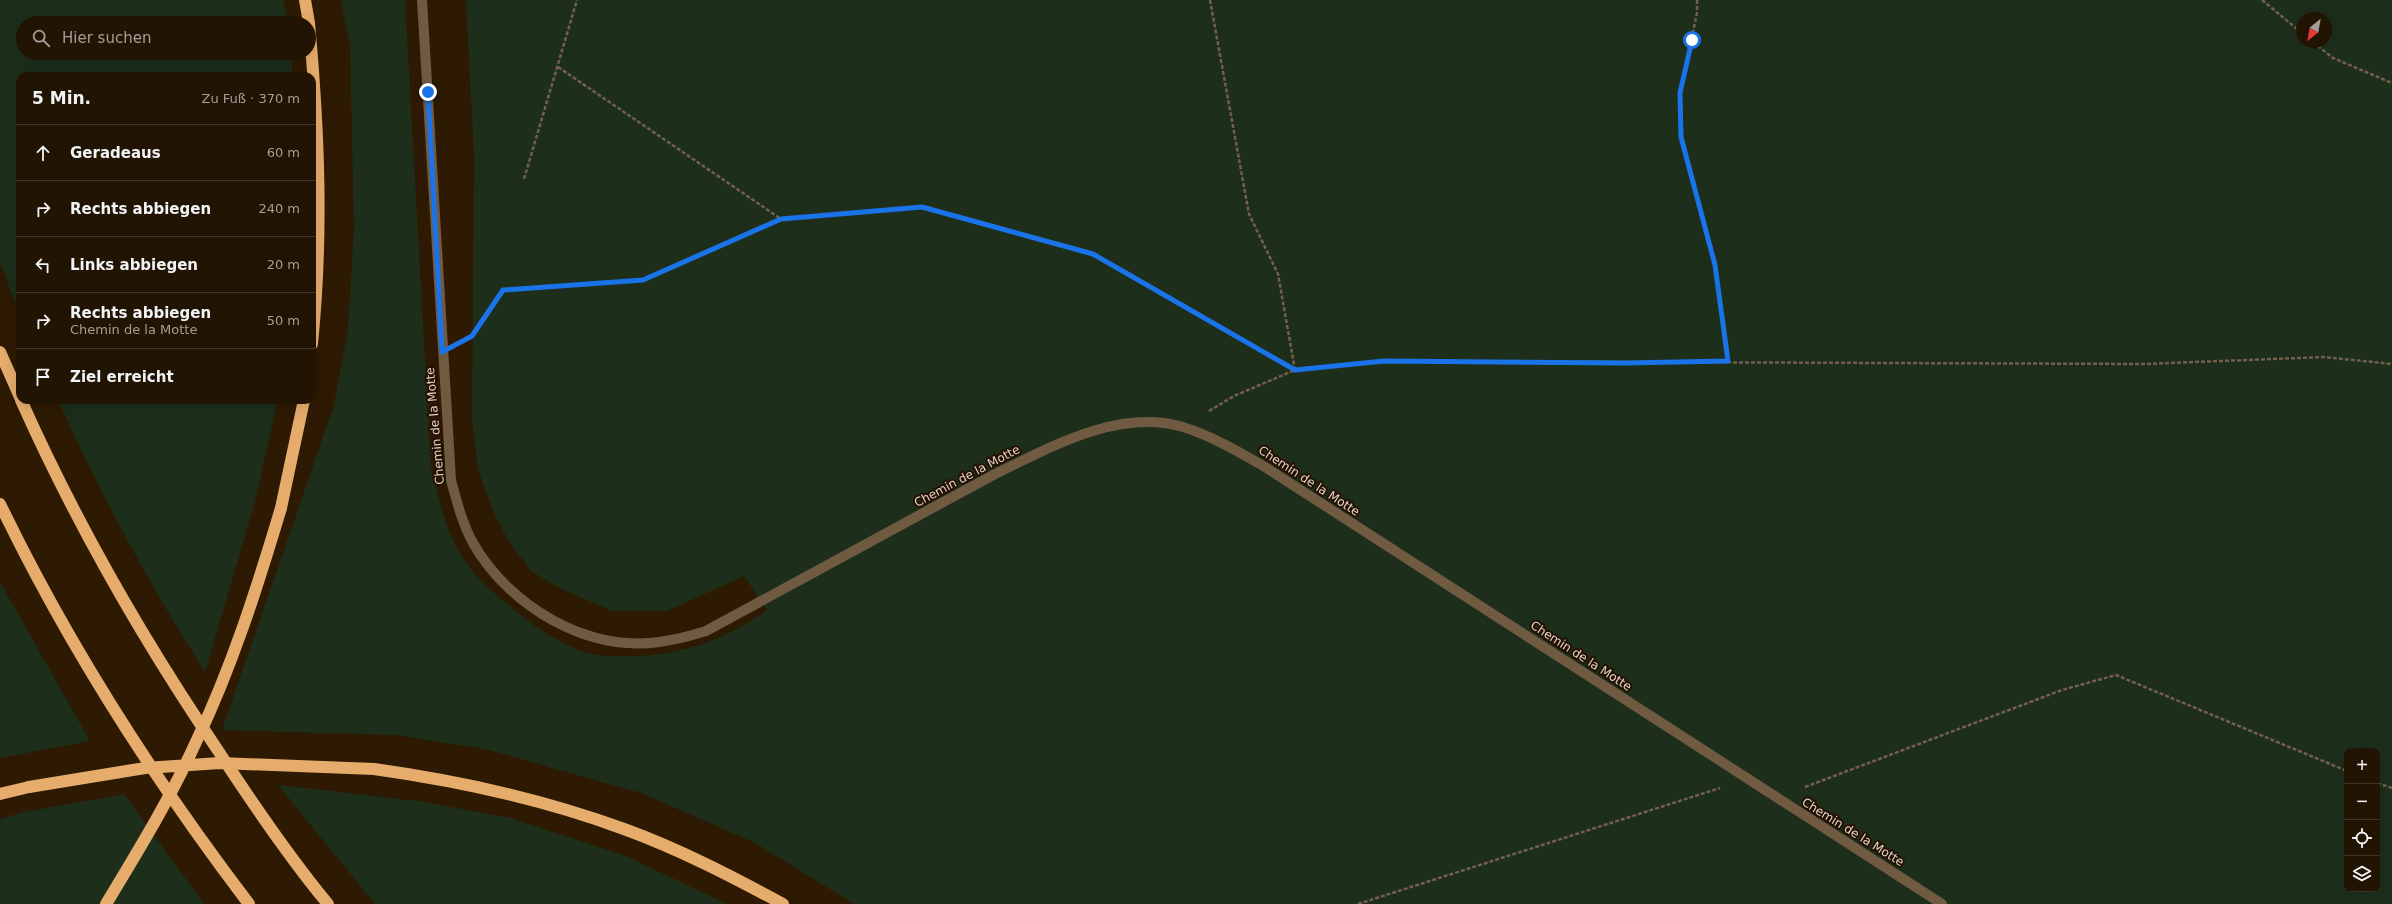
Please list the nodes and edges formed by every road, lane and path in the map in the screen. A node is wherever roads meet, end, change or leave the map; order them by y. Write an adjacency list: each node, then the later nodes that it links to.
1 (305, 0): 7 (highway)
2 (422, 0): 19 (street, Chemin de la Motte)
3 (577, 0): 11 (path)
4 (1210, 0): 22 (path)
5 (1697, 0): 20 (path)
6 (2262, 0): 8 (path)
7 (308, 16)
8 (2296, 28)
9 (2320, 48): 13 (path)
10 (313, 60): 12 (highway)
11 (558, 67): 15 (path); 16 (path)
12 (314, 72)
13 (2392, 83)
14 (316, 93): 17 (highway)
15 (524, 179)
16 (781, 219): 19 (path); 22 (path)
17 (316, 306)
18 (0, 352): 23 (highway)
19 (442, 352): 26 (street, Chemin de la Motte)
20 (1728, 361): 21 (path); 22 (path)
21 (2392, 364)
22 (1295, 370): 26 (path)
23 (16, 388)
24 (23, 404): 36 (highway)
25 (303, 404): 34 (highway, bridge)
26 (1182, 427): 29 (street, Chemin de la Motte)
27 (0, 504): 35 (highway)
28 (2344, 771): 33 (path)
29 (1747, 779): 33 (street, Chemin de la Motte); 38 (path)
30 (2380, 784): 31 (path)
31 (2392, 788)
32 (0, 794): 37 (highway, bridge)
33 (1776, 798): 39 (street, Chemin de la Motte)
34 (106, 904)
35 (249, 904)
36 (328, 904)
37 (783, 904)
38 (1358, 904)
39 (1942, 904)

